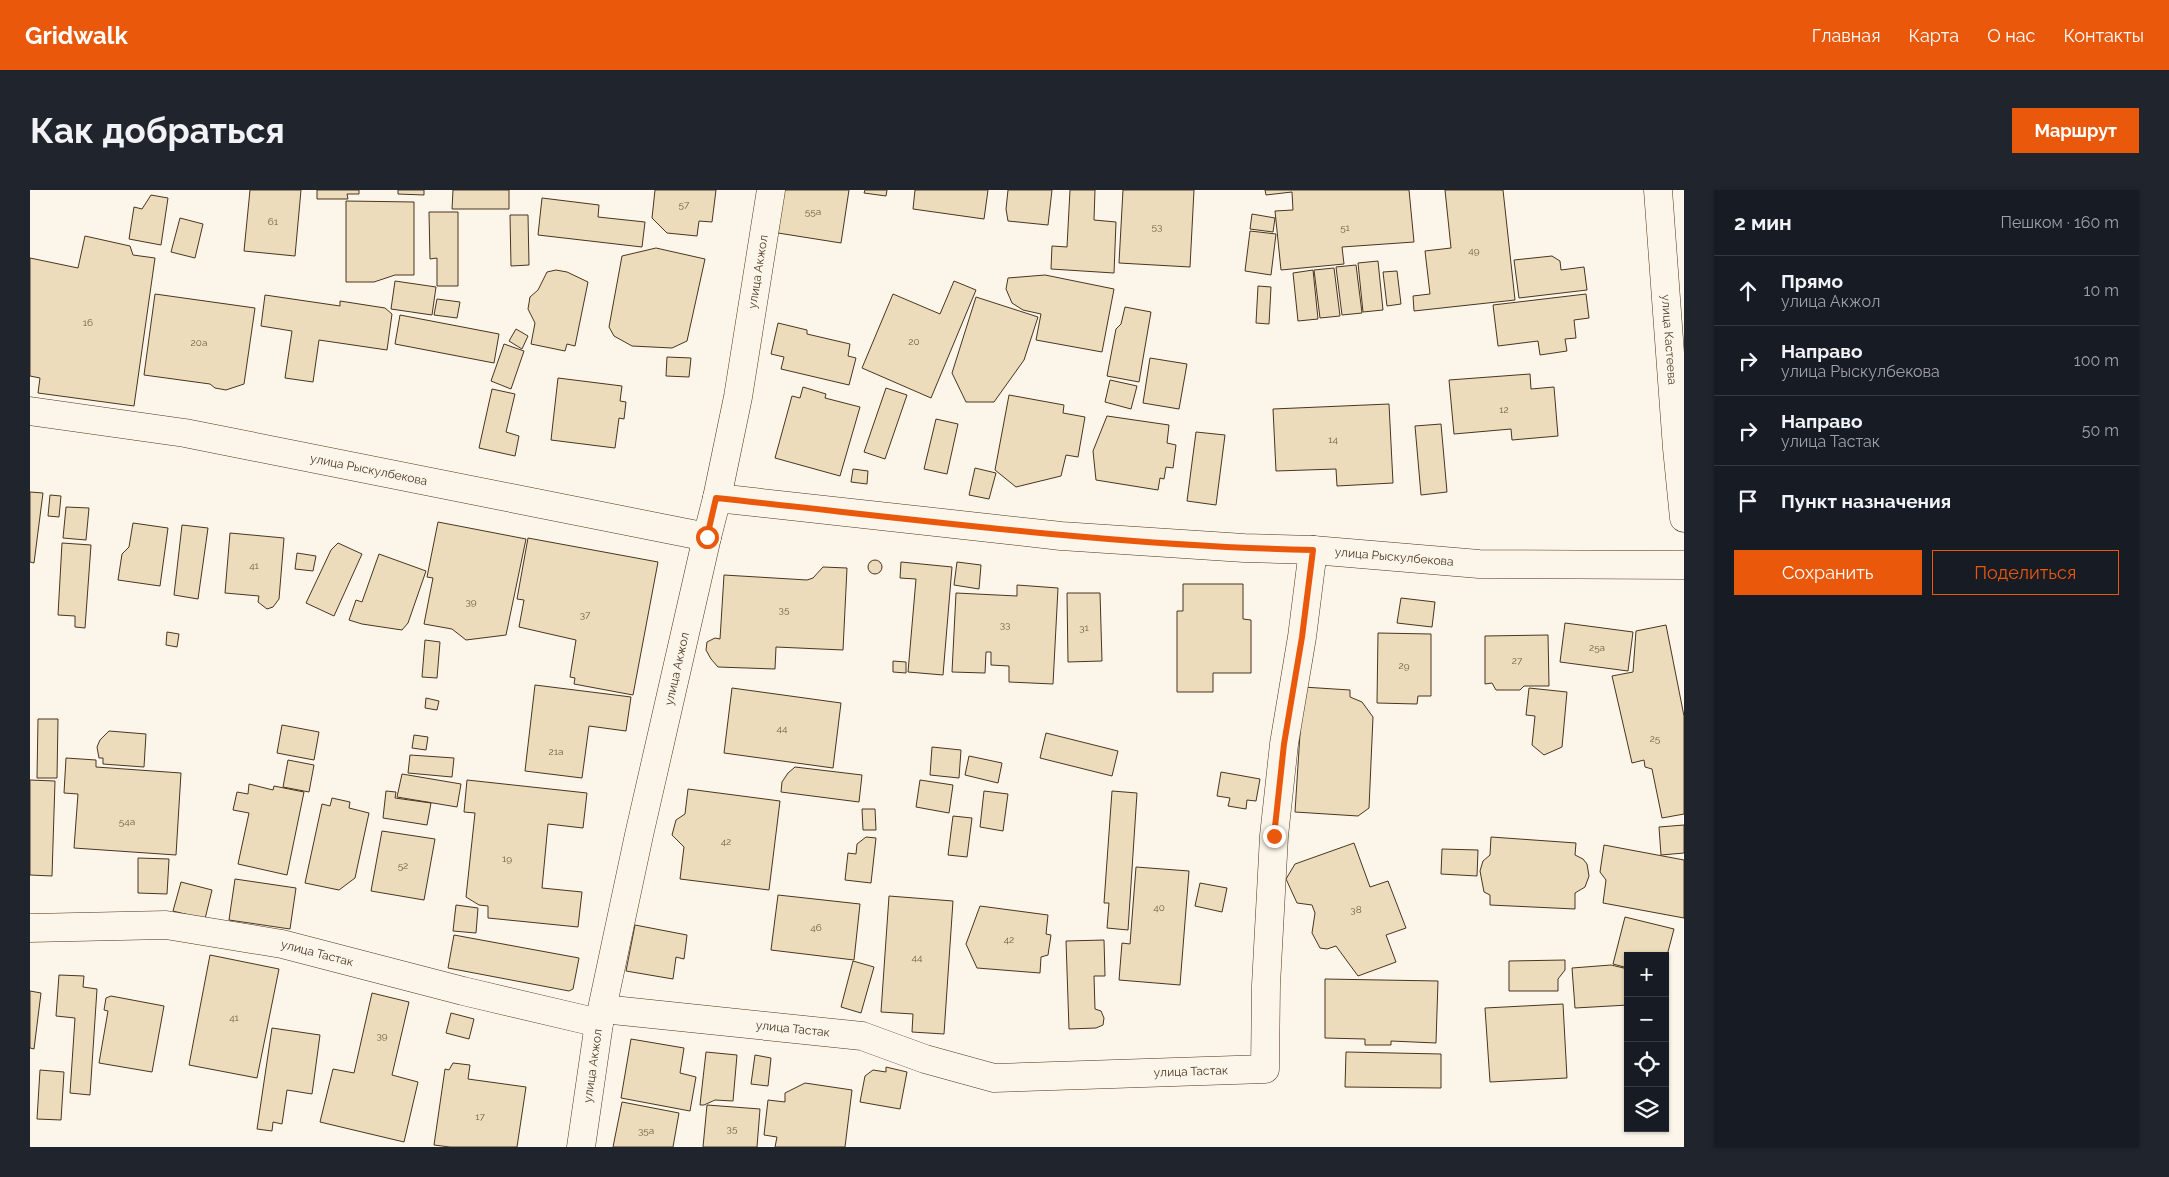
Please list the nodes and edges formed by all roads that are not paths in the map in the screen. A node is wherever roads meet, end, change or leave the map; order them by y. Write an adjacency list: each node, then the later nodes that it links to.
1 (771, 190): 5 (street, улица Акжол)
2 (1658, 190): 4 (street, улица Кастеева)
3 (30, 412): 7 (street, улица Рыскулбекова)
4 (1680, 448): 6 (street, улица Кастеева)
5 (716, 498): 7 (street, улица Акжол); 8 (street, улица Рыскулбекова)
6 (1684, 518)
7 (707, 537): 11 (street, улица Акжол)
8 (1313, 550): 9 (street, улица Рыскулбекова); 11 (street, улица Тастак)
9 (1684, 565)
10 (30, 928): 11 (street, улица Тастак)
11 (601, 1016): 12 (street, улица Акжол)
12 (581, 1147)

